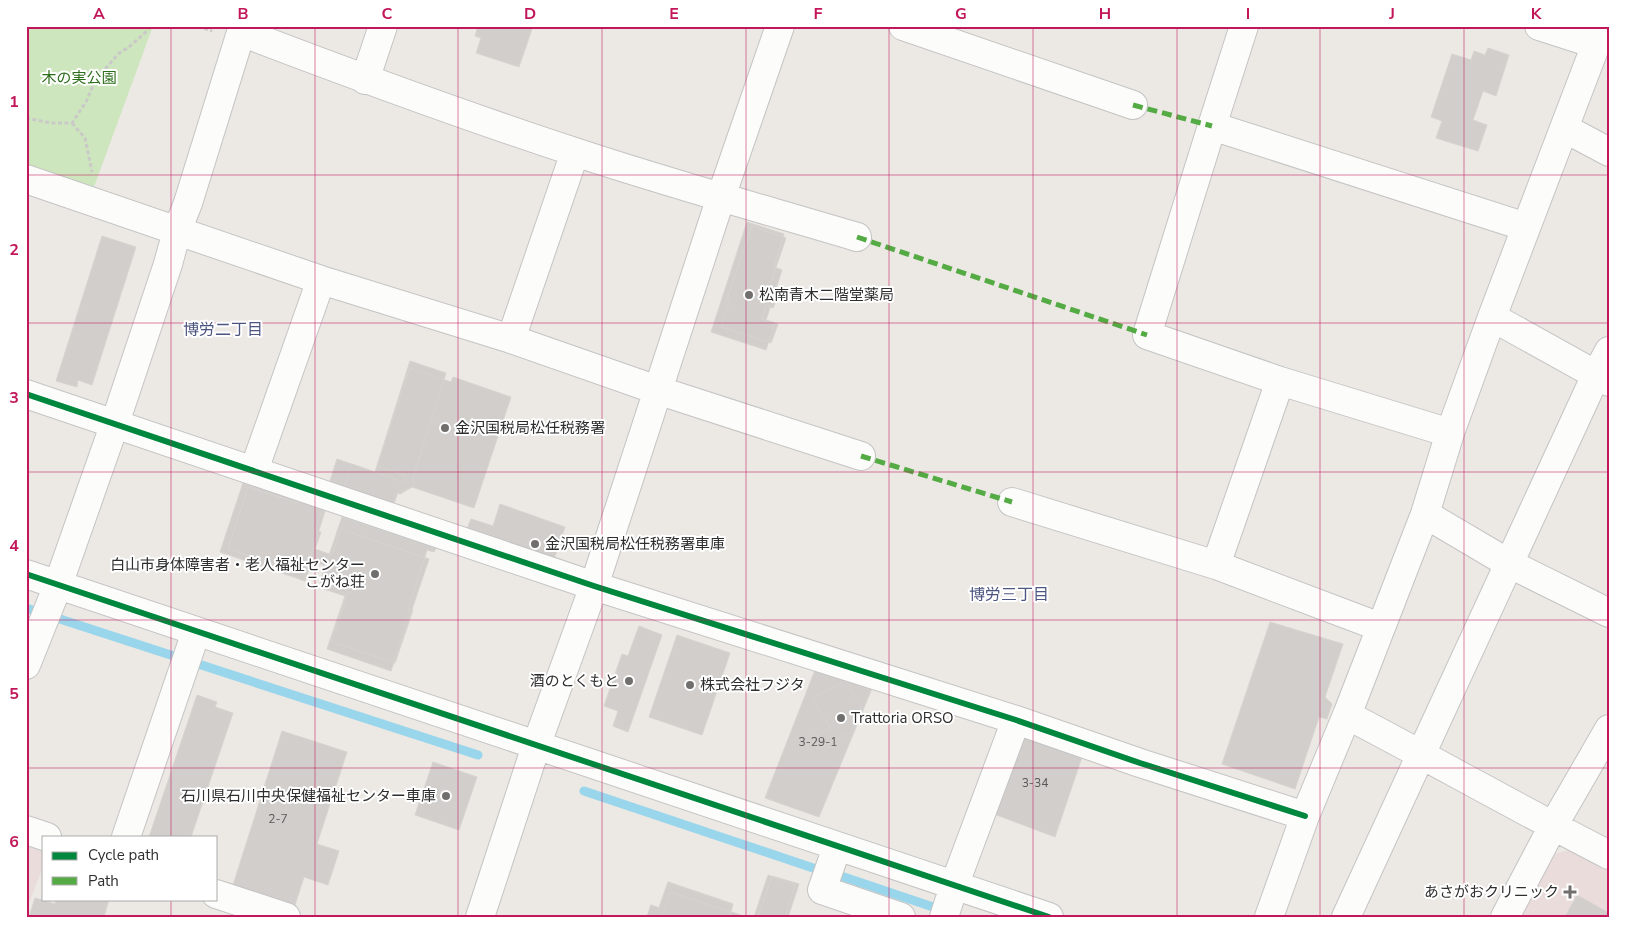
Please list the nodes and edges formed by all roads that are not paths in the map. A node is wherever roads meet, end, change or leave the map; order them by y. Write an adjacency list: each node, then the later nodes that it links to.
1 (383, 26): 8 (street)
2 (780, 26): 15 (street)
3 (903, 26): 9 (street)
4 (1244, 26): 10 (street)
5 (1538, 26): 7 (street)
6 (242, 29): 8 (street); 17 (street)
7 (1599, 35): 11 (street)
8 (366, 80): 12 (street)
9 (1133, 105)
10 (1212, 126): 16 (street); 24 (street)
11 (1564, 128): 13 (street); 16 (street)
12 (575, 152): 15 (street); 21 (street)
13 (1609, 152)
14 (26, 178): 17 (street)
15 (721, 197): 18 (street); 25 (street)
16 (1526, 227): 20 (street)
17 (177, 231): 19 (street); 27 (street)
18 (857, 237)
19 (321, 280): 21 (street); 30 (street)
20 (1492, 317): 23 (street); 28 (street)
21 (511, 340): 25 (street)
22 (1609, 351): 23 (street)
23 (1602, 378): 33 (street)
24 (1280, 381): 28 (street); 34 (street)
25 (657, 390): 29 (street); 36 (street)
26 (26, 394): 27 (street)
27 (115, 424): 30 (street); 37 (street)
28 (1450, 433): 32 (street)
29 (861, 456)
30 (254, 470): 36 (street)
31 (1012, 502): 34 (street)
32 (1424, 514): 33 (street); 39 (street)
33 (1508, 563): 38 (street); 46 (street)
34 (1216, 565): 39 (street)
35 (26, 574): 37 (street)
36 (594, 586): 43 (street); 45 (street)
37 (49, 606): 40 (street); 41 (street)
38 (1609, 613)
39 (1380, 627): 42 (street)
40 (189, 651): 45 (street); 51 (street)
41 (26, 665)
42 (1347, 715): 46 (street); 47 (street)
43 (1016, 720): 47 (street); 54 (street)
44 (1609, 729): 48 (street)
45 (536, 746): 52 (street); 57 (street)
46 (1420, 753): 48 (street); 62 (street)
47 (1306, 816): 61 (street)
48 (1552, 826): 53 (street); 63 (street)
49 (26, 830): 50 (street)
50 (44, 836)
51 (126, 836)
52 (837, 847): 54 (street); 58 (street)
53 (1609, 855)
54 (954, 886): 59 (street); 60 (street)
55 (218, 895): 56 (street)
56 (286, 917)
57 (480, 917)
58 (901, 917)
59 (944, 917)
60 (1049, 917)
61 (1269, 917)
62 (1346, 917)
63 (1505, 917)

